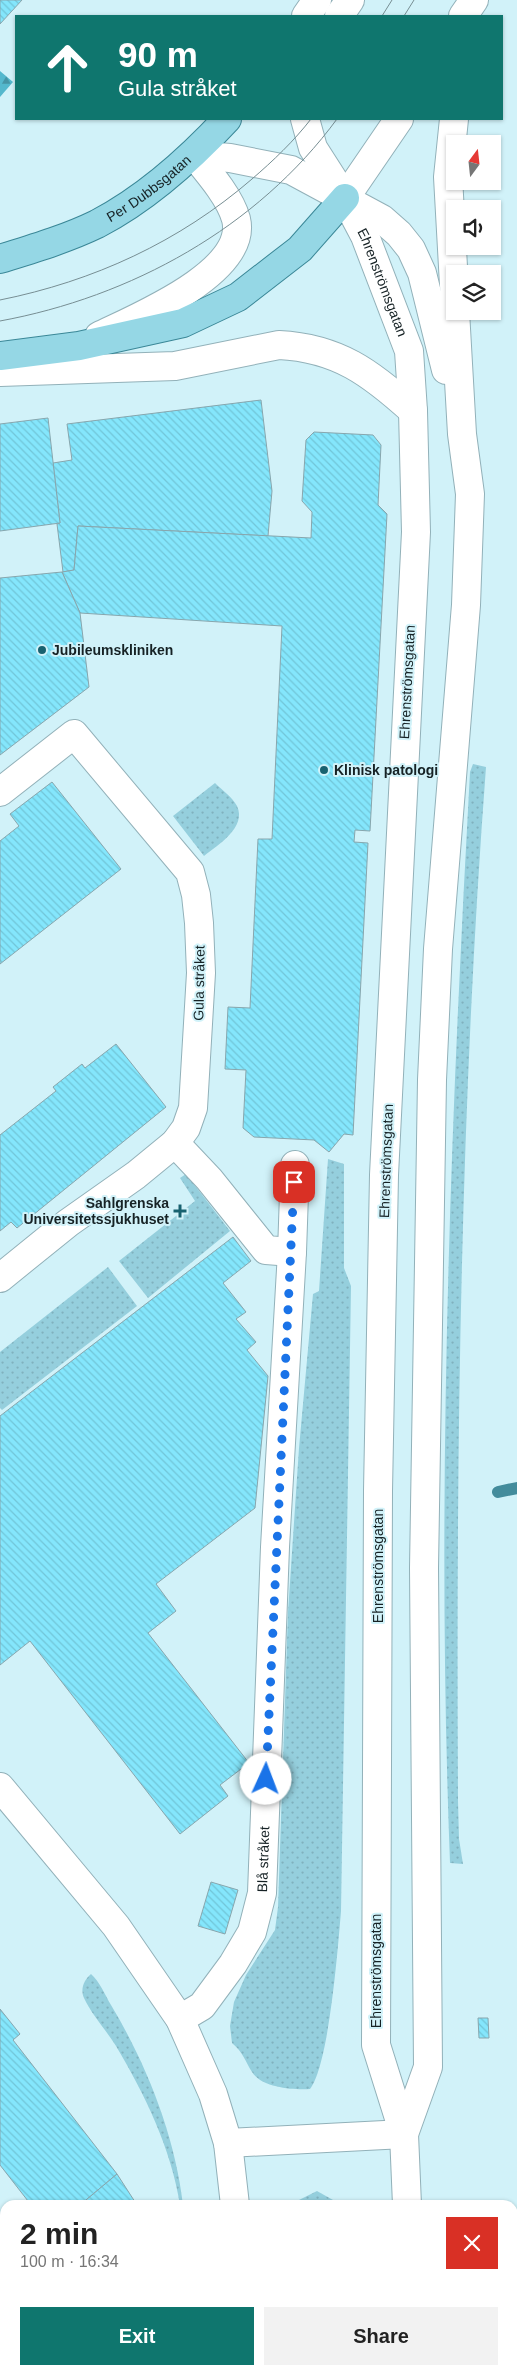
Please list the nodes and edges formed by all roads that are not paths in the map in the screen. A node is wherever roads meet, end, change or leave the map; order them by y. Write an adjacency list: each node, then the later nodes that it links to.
1 (317, 0): 5 (street)
2 (350, 0): 6 (street)
3 (474, 0): 7 (street)
4 (489, 0): 8 (street)
5 (307, 15)
6 (340, 15)
7 (464, 15)
8 (484, 15)
9 (226, 120): 13 (main road)
10 (305, 120): 14 (street)
11 (398, 120): 14 (street)
12 (454, 120): 16 (street)
13 (194, 156): 14 (street, Ehrenströmsgatan); 15 (main road, Per Dubbsgatan); 18 (street, Per Dubbsgatan)
14 (345, 198): 18 (main road, Per Dubbsgatan); 21 (street, Ehrenströmsgatan); 22 (street, Ehrenströmsgatan)
15 (0, 259)
16 (453, 265)
17 (456, 320): 22 (street, Ehrenströmsgatan)
18 (79, 346): 19 (main road, Per Dubbsgatan)
19 (0, 356)
20 (0, 372): 21 (street)
21 (414, 411): 30 (street, Ehrenströmsgatan)
22 (462, 434): 30 (street, Ehrenströmsgatan)
23 (0, 792): 24 (street, Gula stråket)
24 (175, 1143): 26 (street); 27 (street, Gula stråket)
25 (295, 1164): 26 (street)
26 (292, 1252): 29 (street, Blå stråket)
27 (0, 1278)
28 (0, 1787): 29 (street)
29 (180, 2019): 31 (street)
30 (404, 2134): 31 (street); 33 (street, Ehrenströmsgatan)
31 (228, 2143): 32 (street)
32 (234, 2200)
33 (407, 2200)

